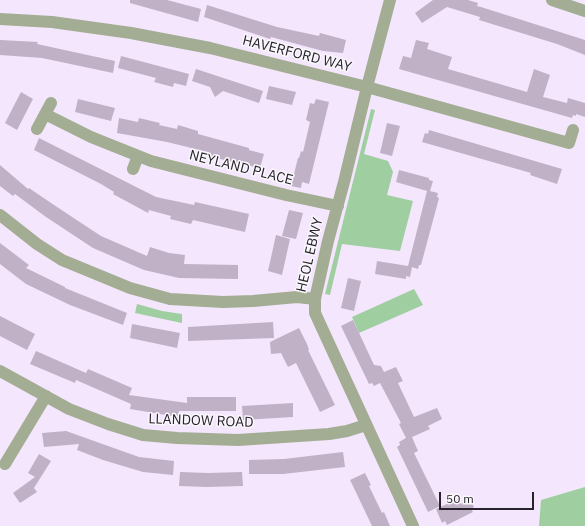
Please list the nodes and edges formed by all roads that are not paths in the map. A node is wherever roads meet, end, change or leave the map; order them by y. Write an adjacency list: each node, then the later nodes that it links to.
1 (390, 0): 5 (street, HEOL EBWY)
2 (552, 0): 3 (street)
3 (585, 10)
4 (0, 19): 5 (street, HAVERFORD WAY)
5 (367, 87): 9 (street, HAVERFORD WAY); 12 (street, HEOL EBWY)
6 (50, 103): 7 (street)
7 (45, 114): 8 (street); 10 (street, NEYLAND PLACE)
8 (37, 129)
9 (573, 130)
10 (138, 156): 11 (street); 12 (street, NEYLAND PLACE)
11 (133, 169)
12 (338, 206): 14 (street, HEOL EBWY)
13 (0, 215): 14 (street)
14 (315, 299): 17 (street, HEOL EBWY)
15 (0, 371): 16 (street, LLANDOW ROAD)
16 (46, 396): 17 (street, LLANDOW ROAD); 18 (street)
17 (366, 424): 19 (street, HEOL EBWY)
18 (5, 464)
19 (412, 526)

